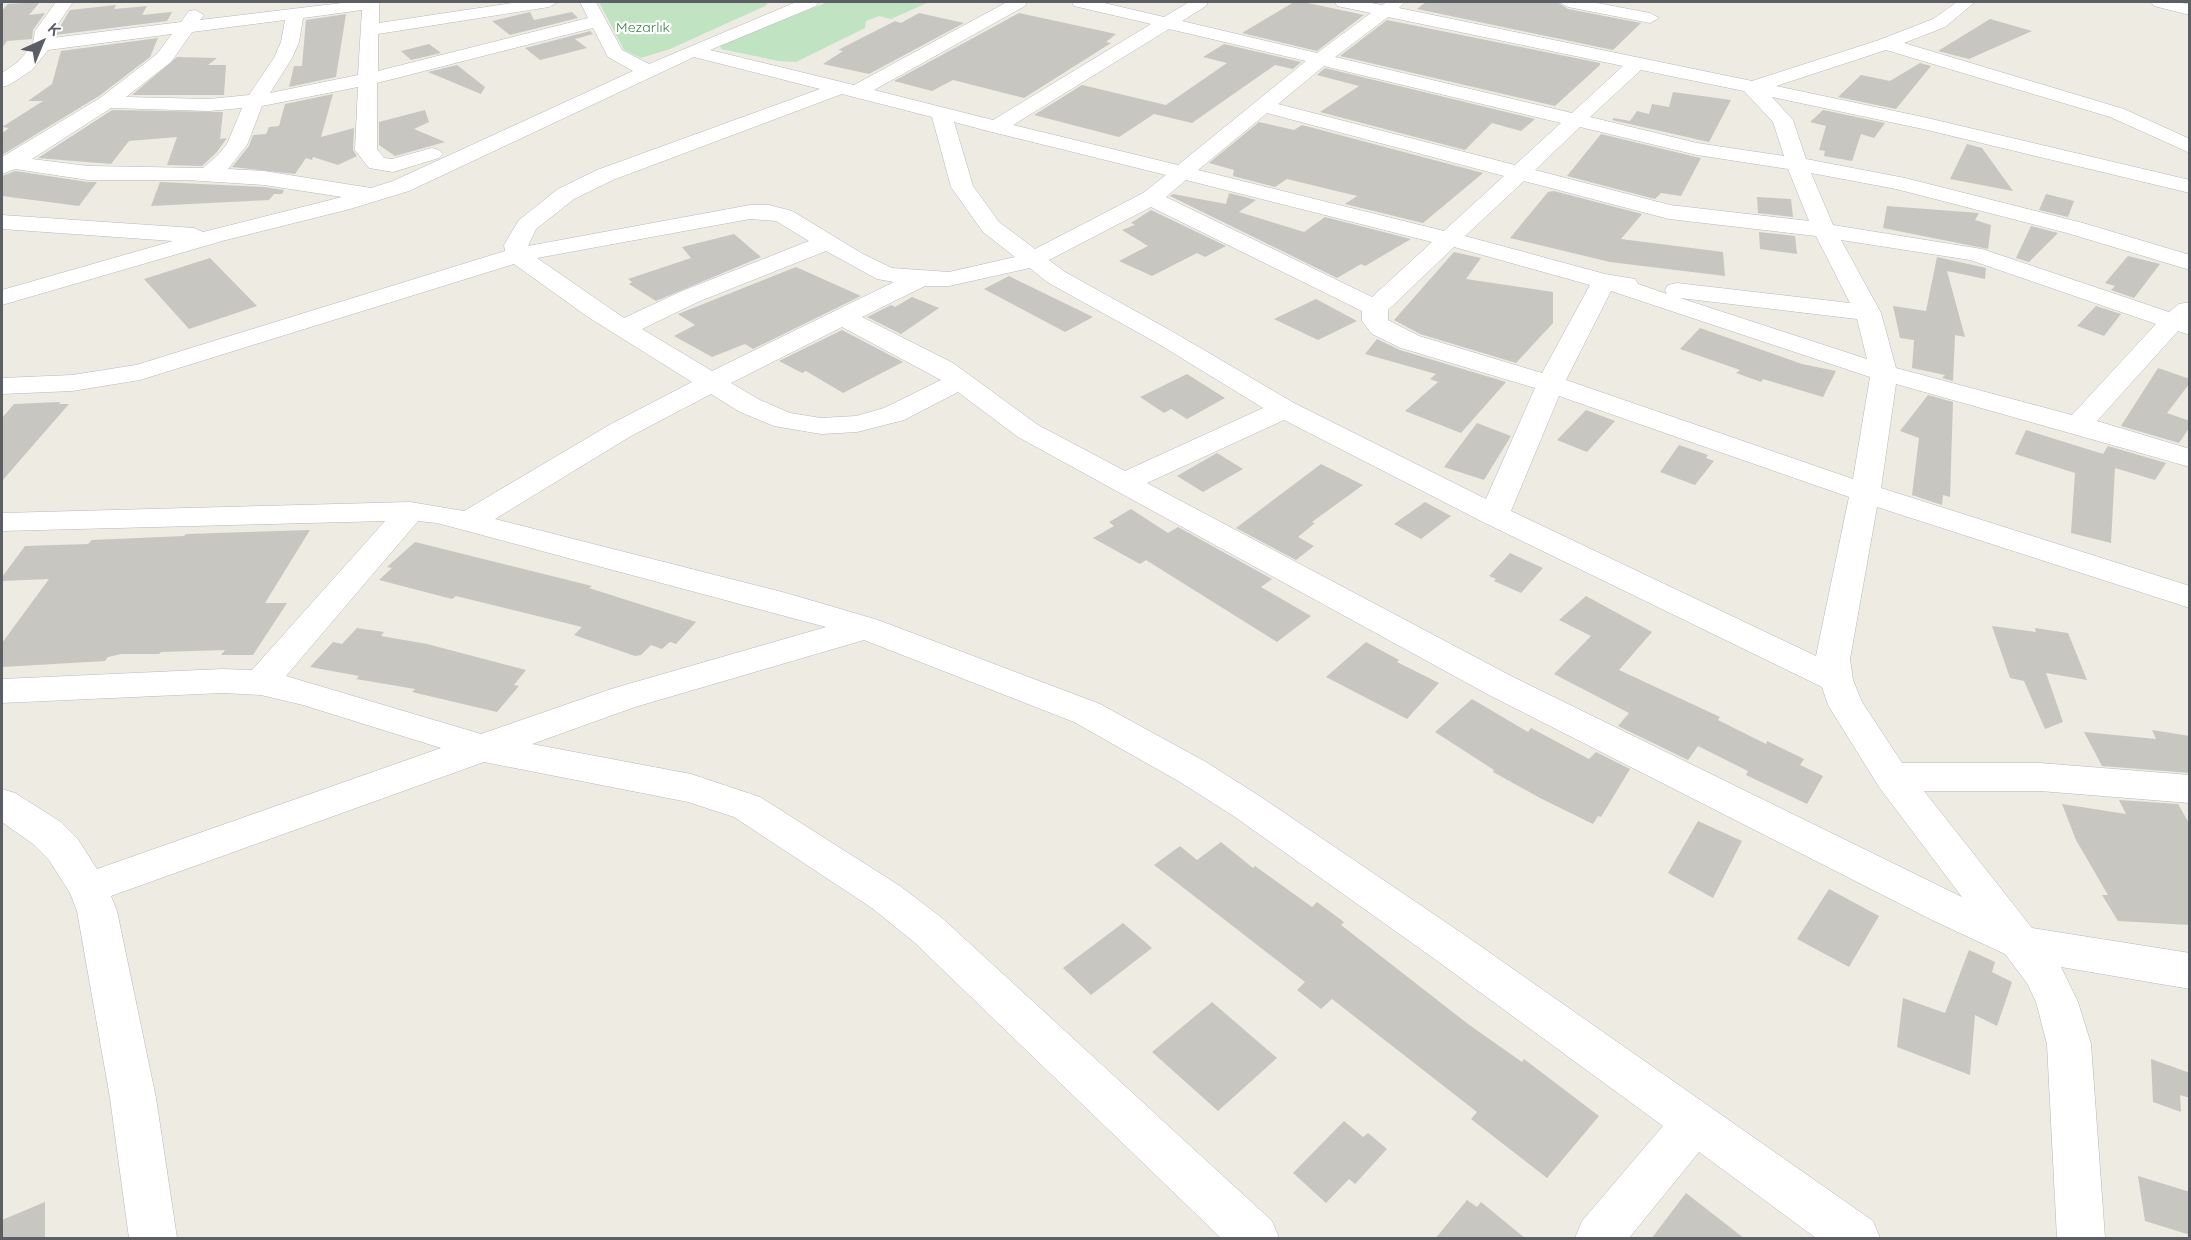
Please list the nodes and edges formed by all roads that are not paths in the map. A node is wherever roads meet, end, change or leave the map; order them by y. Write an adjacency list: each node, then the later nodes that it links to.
1 (64, 2): 22 (street)
2 (204, 2): 19 (street)
3 (549, 2): 20 (street)
4 (588, 2): 17 (street)
5 (810, 2): 23 (street)
6 (1019, 2): 30 (street)
7 (1080, 2): 18 (street)
8 (1200, 2): 18 (street)
9 (1343, 2): 13 (street)
10 (1568, 2): 16 (street)
11 (1967, 2): 21 (street)
12 (2160, 2): 15 (street)
13 (1390, 6): 24 (street); 25 (street)
14 (281, 10): 19 (street); 20 (street); 32 (street)
15 (2190, 10)
16 (1650, 18)
17 (597, 21): 26 (street); 27 (street)
18 (1166, 22): 24 (street); 37 (street)
19 (187, 27): 22 (street); 31 (street)
20 (369, 30): 27 (street)
21 (1886, 44): 29 (street); 38 (street)
22 (42, 45): 28 (street)
23 (693, 51): 26 (street); 30 (street)
24 (1319, 60): 33 (street); 36 (street)
25 (1636, 64): 29 (street); 36 (street)
26 (649, 72): 34 (street)
27 (369, 79): 32 (street); 34 (street)
28 (2, 81)
29 (1751, 88): 39 (street); 44 (street)
30 (848, 90): 35 (street); 52 (street)
31 (107, 102): 32 (street); 40 (street)
32 (254, 102): 42 (street)
33 (1263, 106): 41 (street); 43 (street)
34 (562, 111): 45 (street)
35 (941, 113): 37 (street); 53 (street)
36 (1576, 120): 39 (street); 41 (street)
37 (995, 127): 43 (street)
38 (2190, 147)
39 (1797, 164): 48 (street); 54 (street)
40 (6, 165): 42 (street)
41 (1521, 172): 48 (street); 50 (street)
42 (208, 174): 45 (street)
43 (1182, 174): 46 (street); 50 (street)
44 (2190, 187)
45 (373, 195): 49 (street)
46 (1151, 198): 53 (street); 58 (street)
47 (2, 222): 49 (street)
48 (1824, 230): 59 (street); 61 (street)
49 (214, 236): 57 (street)
50 (1450, 239): 56 (street); 58 (street)
51 (826, 243): 52 (street); 55 (street); 62 (street)
52 (517, 255): 62 (street); 67 (street)
53 (1032, 260): 55 (street); 68 (street)
54 (2190, 263)
55 (921, 279): 60 (street)
56 (1604, 281): 59 (street); 63 (street); 66 (street)
57 (2, 298)
58 (1375, 308): 66 (street)
59 (1868, 313): 63 (street)
60 (843, 316): 64 (street); 65 (street)
61 (2184, 319): 69 (street)
62 (623, 327): 65 (street)
63 (1884, 373): 69 (street); 72 (street)
64 (961, 380): 65 (street); 71 (street)
65 (712, 382): 76 (street)
66 (1550, 384): 72 (street); 74 (street)
67 (2, 386)
68 (1284, 409): 71 (street); 74 (street)
69 (2078, 425): 70 (street)
70 (2190, 458)
71 (1124, 483): 87 (street)
72 (1865, 493): 77 (street); 79 (street)
73 (410, 511): 75 (street); 76 (street); 80 (street)
74 (1494, 515): 79 (street)
75 (2, 522)
76 (468, 522): 78 (street)
77 (2190, 597)
78 (866, 628): 82 (street); 89 (street)
79 (1836, 680): 83 (street)
80 (261, 683): 81 (street); 82 (street)
81 (2, 691)
82 (482, 748): 86 (street); 91 (street)
83 (1892, 777): 84 (street); 87 (street)
84 (2190, 789)
85 (2, 803): 86 (street)
86 (88, 888): 90 (street)
87 (2022, 943): 88 (street); 94 (street)
88 (2190, 971)
89 (1694, 1122): 92 (street); 93 (street)
90 (153, 1239)
91 (1255, 1239)
92 (1599, 1239)
93 (1856, 1239)
94 (2081, 1239)

